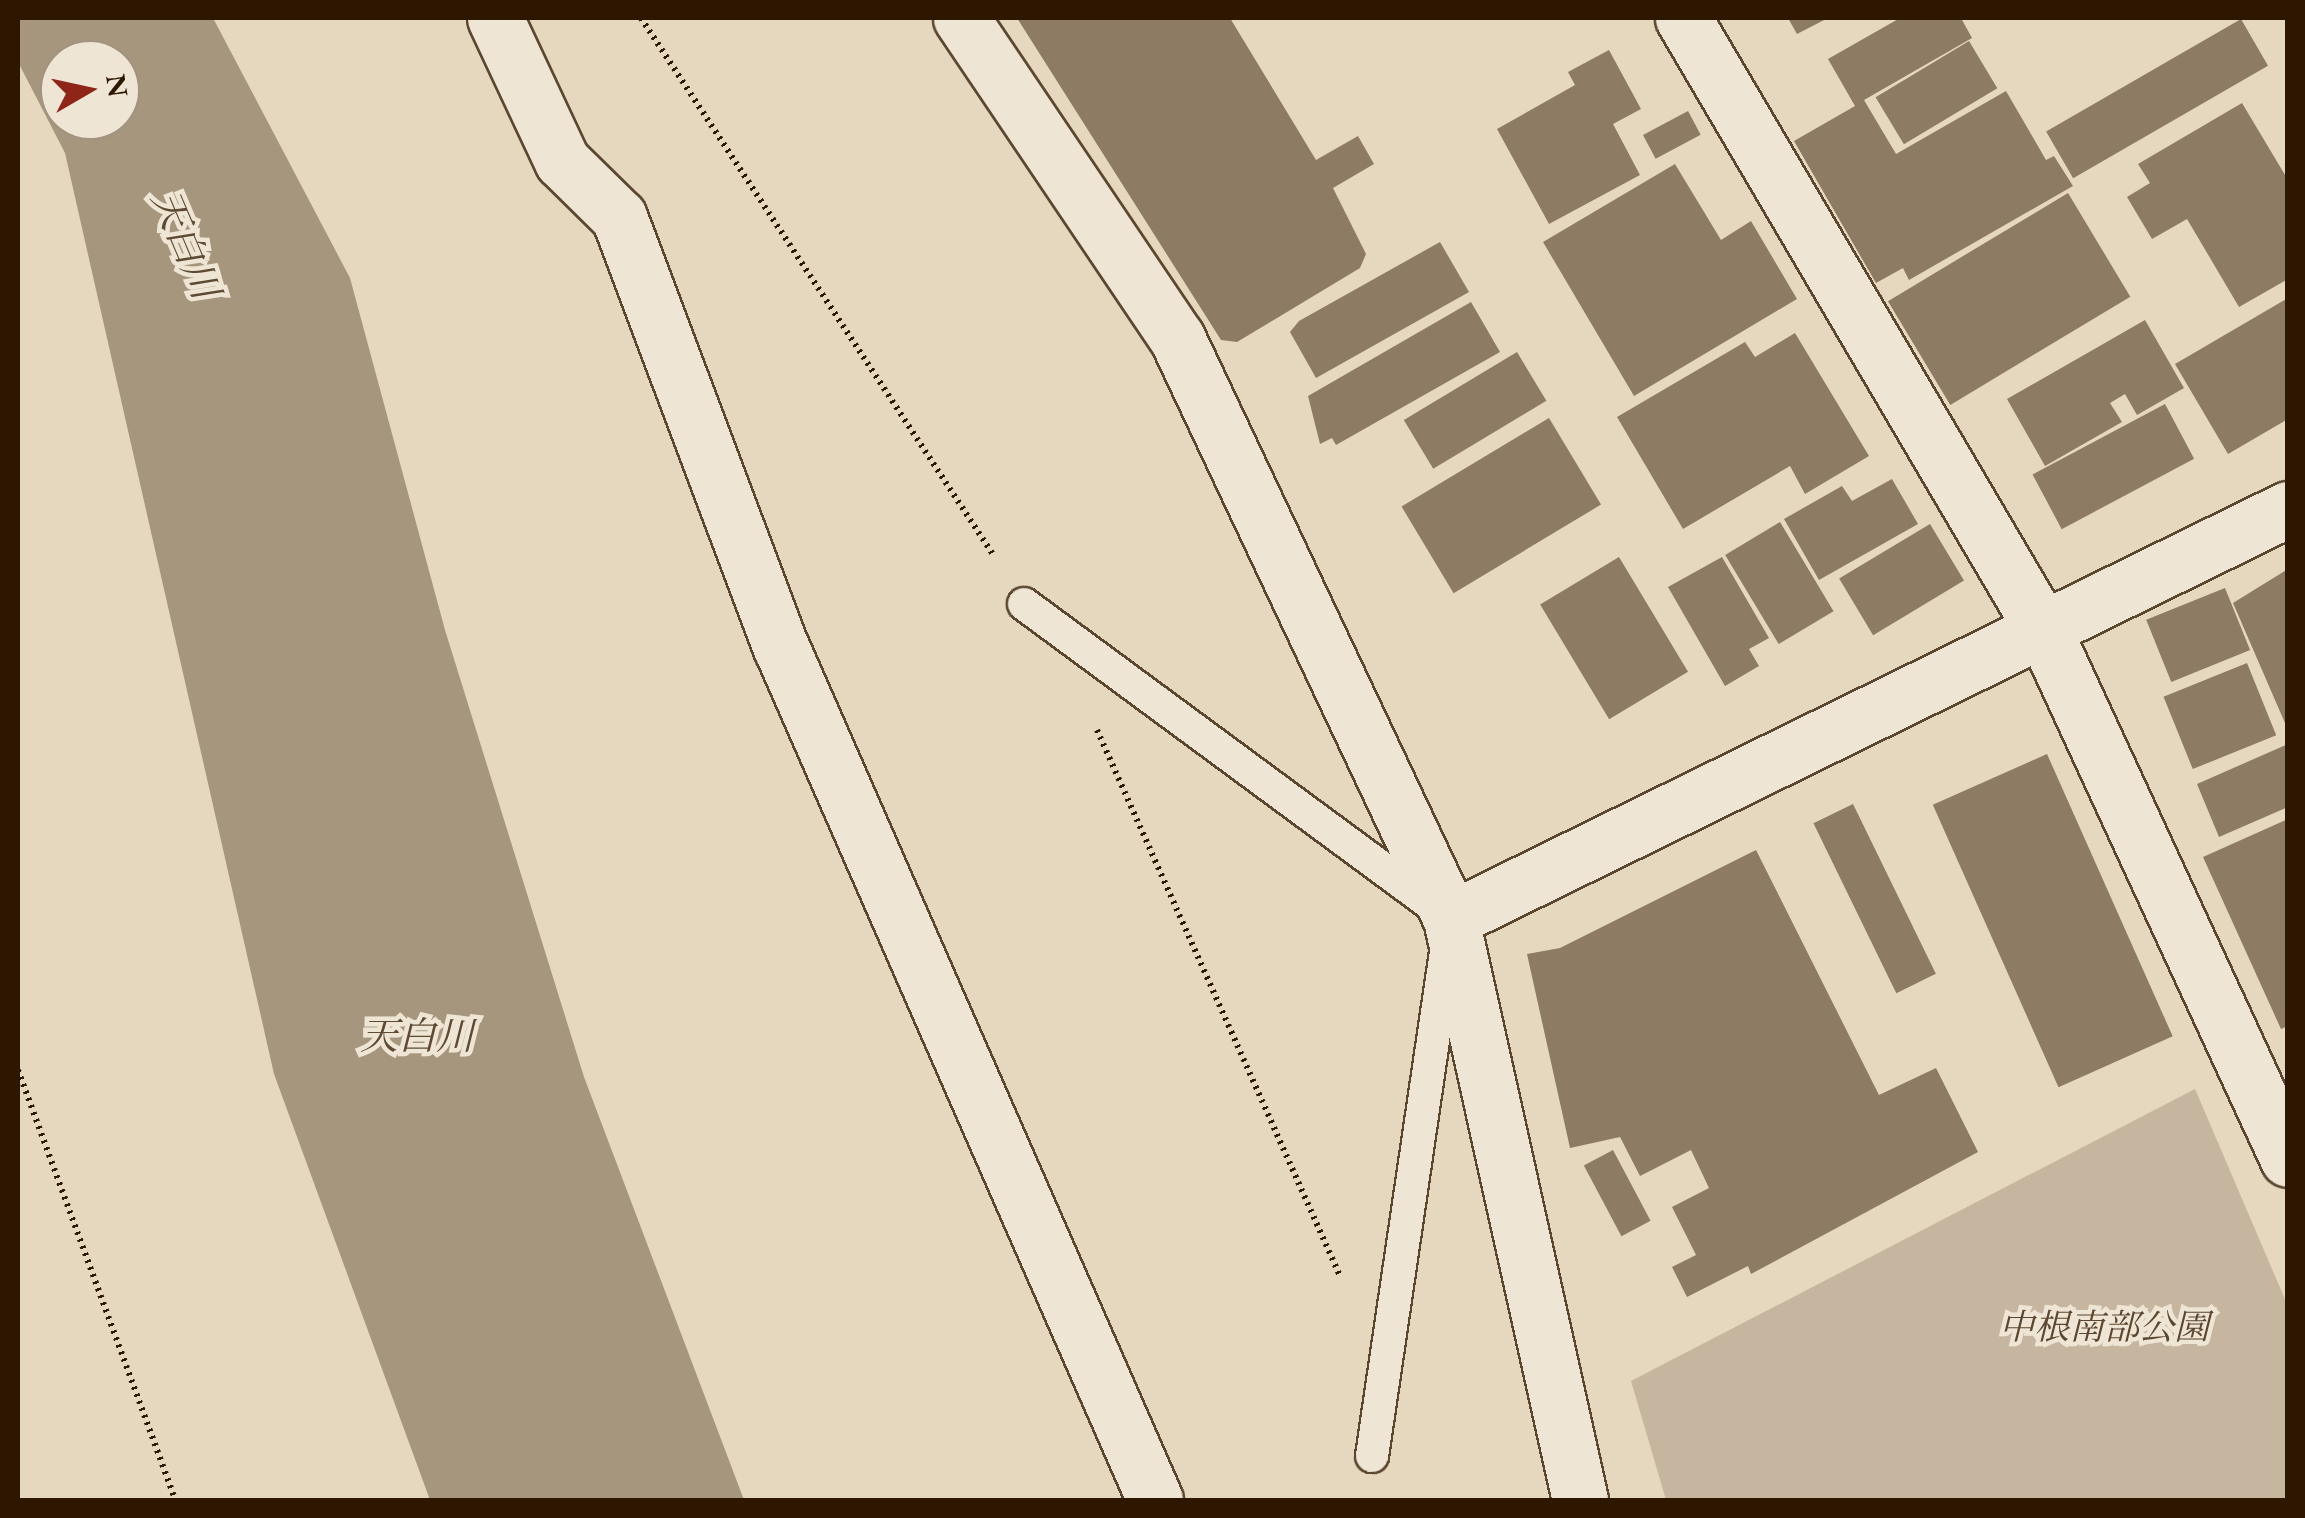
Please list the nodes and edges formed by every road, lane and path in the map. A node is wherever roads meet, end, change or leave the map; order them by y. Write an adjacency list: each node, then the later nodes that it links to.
1 (495, 18): 15 (street)
2 (642, 18): 6 (path)
3 (961, 18): 9 (street)
4 (1683, 18): 7 (street)
5 (2288, 509): 7 (street)
6 (1024, 604): 9 (lane)
7 (2046, 636): 9 (street); 11 (street)
8 (1092, 720): 12 (path)
9 (1452, 919): 13 (lane); 16 (street)
10 (18, 1070): 14 (path)
11 (2288, 1159)
12 (1342, 1291)
13 (1372, 1456)
14 (175, 1500)
15 (1155, 1500)
16 (1580, 1500)

